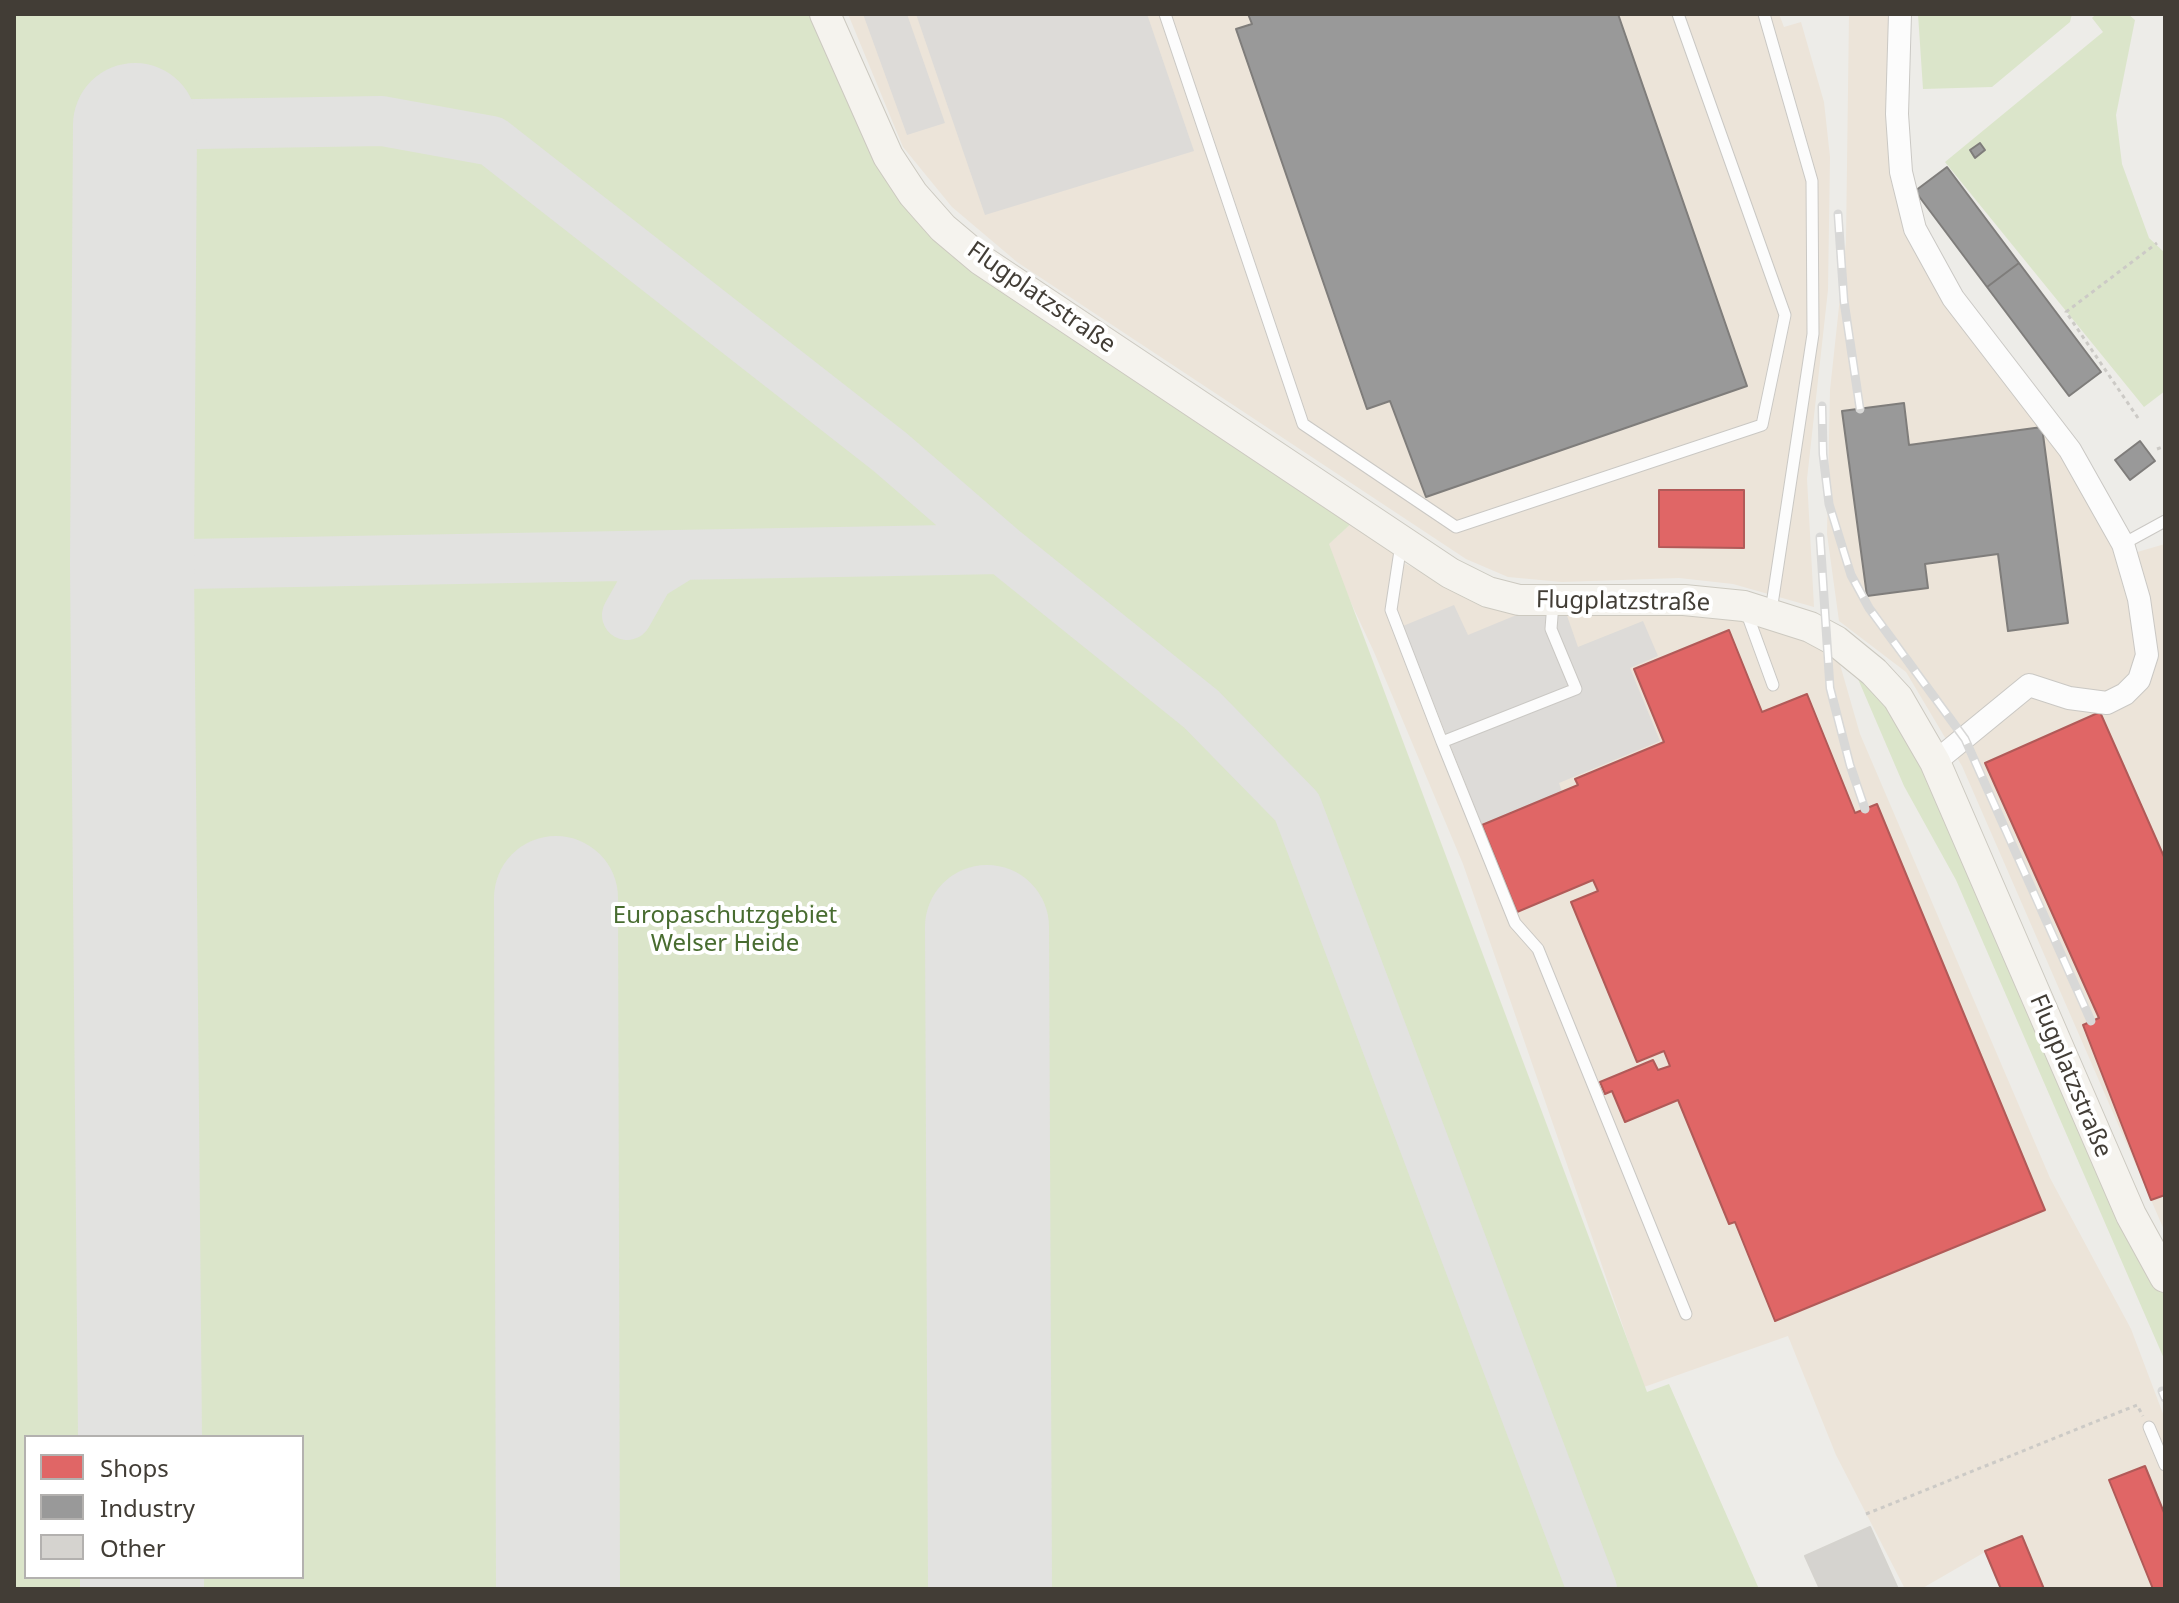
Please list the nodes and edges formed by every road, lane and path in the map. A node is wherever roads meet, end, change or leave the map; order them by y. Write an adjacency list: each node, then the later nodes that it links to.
1 (825, 14): 11 (street, Flugplatzstraße)
2 (1165, 14): 3 (lane)
3 (1678, 14)
4 (1764, 14): 14 (lane)
5 (1900, 14): 12 (street)
6 (2157, 243): 7 (path)
7 (2138, 418)
8 (2165, 446): 9 (path)
9 (2157, 449)
10 (2165, 521): 12 (lane)
11 (1402, 542): 13 (street, Flugplatzstraße); 16 (lane)
12 (2123, 544): 17 (street)
13 (1553, 602): 14 (street, Flugplatzstraße); 16 (lane)
14 (1757, 609): 15 (lane); 17 (street, Flugplatzstraße)
15 (1773, 685)
16 (1442, 742): 19 (lane)
17 (1935, 762): 18 (street, Flugplatzstraße)
18 (2164, 1273)
19 (1686, 1314)
20 (2149, 1427): 21 (lane); 22 (path)
21 (2165, 1465)
22 (1866, 1514)

